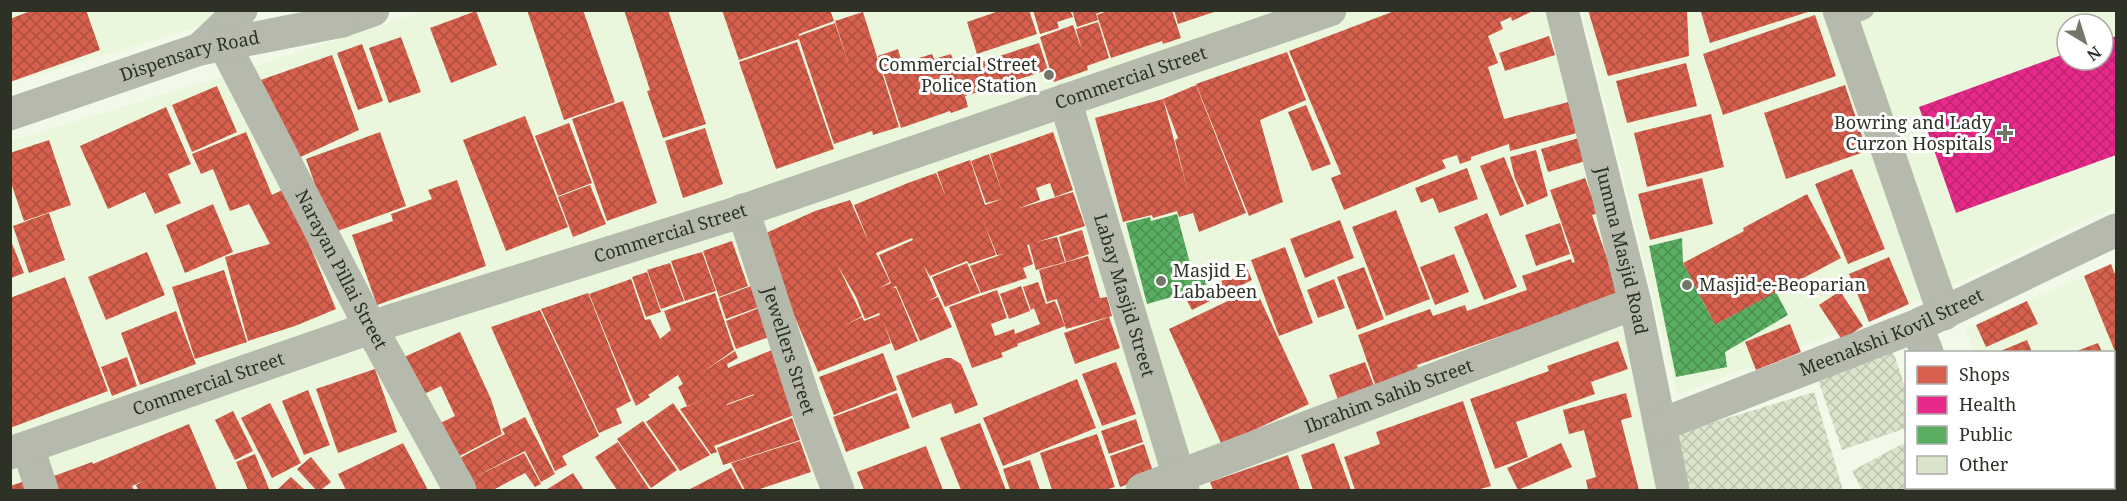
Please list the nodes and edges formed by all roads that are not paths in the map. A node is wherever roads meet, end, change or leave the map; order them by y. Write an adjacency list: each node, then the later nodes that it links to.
1 (241, 10): 7 (street)
2 (373, 10): 6 (street, Dispensary Road)
3 (1330, 10): 8 (street, Commercial Street)
4 (1562, 10): 12 (street, Jumma Masjid Road)
5 (1849, 13): 14 (street)
6 (341, 16): 7 (street, Dispensary Road)
7 (212, 47): 9 (street, Dispensary Road); 13 (street, Narayan Pillai Street)
8 (1065, 100): 10 (street, Commercial Street); 17 (street, Labay Masjid Street)
9 (10, 114)
10 (743, 210): 13 (street, Commercial Street); 20 (street, Jewellers Street)
11 (2116, 230): 14 (street, Meenakshi Kovil Street)
12 (1635, 303): 15 (street, Jumma Masjid Road); 17 (street, Ibrahim Sahib Street)
13 (372, 328): 16 (street, Commercial Street); 19 (street, Narayan Pillai Street)
14 (1929, 331): 15 (street, Meenakshi Kovil Street)
15 (1660, 425): 22 (street, Jumma Masjid Road)
16 (19, 451): 18 (street)
17 (1181, 484): 21 (street, Ibrahim Sahib Street)
18 (42, 490)
19 (460, 490)
20 (838, 490)
21 (1142, 490)
22 (1673, 490)

